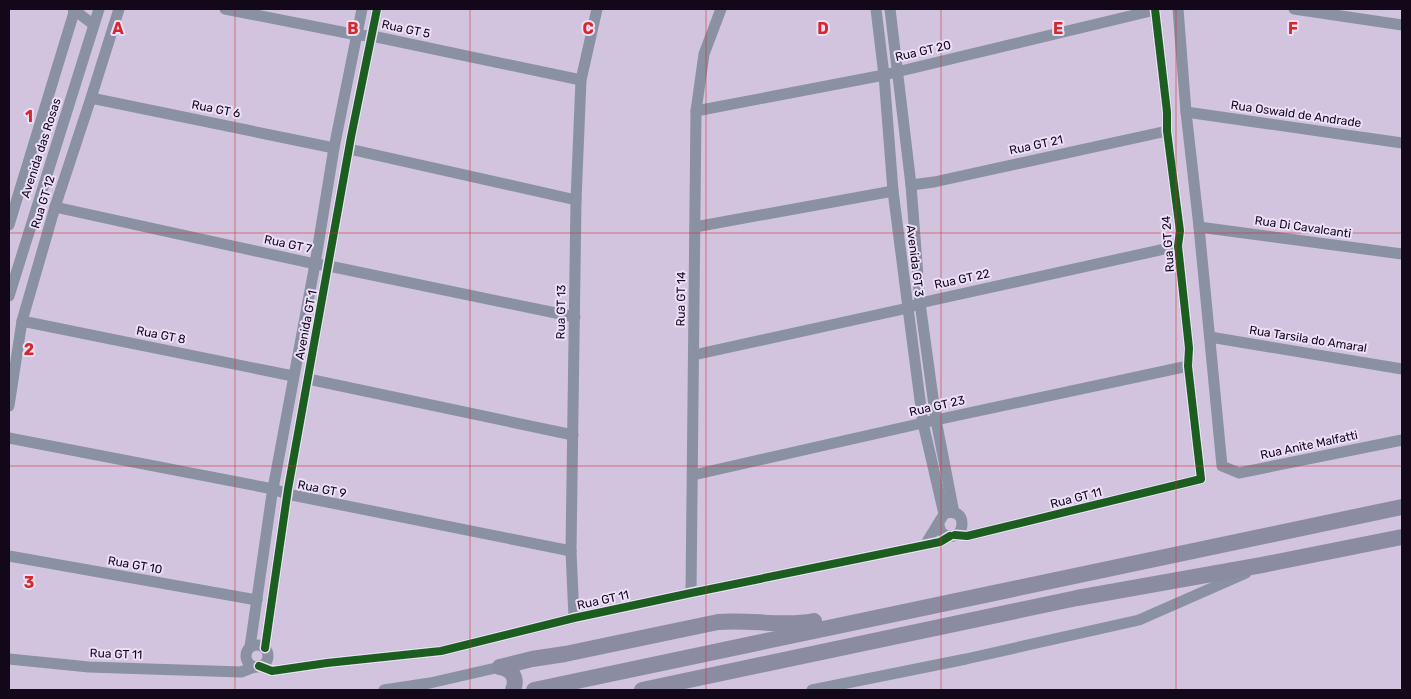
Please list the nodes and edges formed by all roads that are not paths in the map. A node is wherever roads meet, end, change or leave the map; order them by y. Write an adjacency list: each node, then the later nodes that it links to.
1 (74, 9): 14 (street); 32 (street, Avenida das Rosas)
2 (99, 9): 14 (street, Avenida das Rosas)
3 (119, 9): 21 (street, Rua GT 12)
4 (225, 9): 16 (street, Rua GT 5)
5 (362, 9): 16 (street, Avenida GT 1)
6 (378, 9): 17 (street, Avenida GT 1)
7 (597, 9): 20 (street, Rua GT 13)
8 (721, 9): 22 (street, Rua GT 14)
9 (876, 9): 19 (street, Avenida GT 3)
10 (890, 9): 18 (street, Avenida GT 3)
11 (1178, 9): 23 (street)
12 (1294, 9): 15 (street)
13 (1155, 10): 18 (street, Rua GT 20); 24 (street, Rua GT 24)
14 (94, 25): 39 (street, Avenida das Rosas)
15 (1402, 25)
16 (356, 35): 17 (street, Rua GT 5); 26 (street, Avenida GT 1)
17 (372, 36): 20 (street, Rua GT 5); 27 (street, Avenida GT 1)
18 (899, 71): 19 (street, Rua GT 20); 28 (street, Avenida GT 3)
19 (884, 75): 22 (street, Rua GT 20); 29 (street, Avenida GT 3)
20 (581, 80): 30 (street, Rua GT 13)
21 (92, 98): 26 (street, Rua GT 6); 31 (street, Rua GT 12)
22 (696, 111): 33 (street, Rua GT 14)
23 (1186, 112): 25 (street, Rua Oswald de Andrade); 34 (street)
24 (1167, 131): 28 (street, Rua GT 21); 35 (street, Rua GT 24)
25 (1402, 143)
26 (334, 148): 37 (street, Avenida GT 1)
27 (349, 149): 30 (street); 38 (street, Avenida GT 1)
28 (912, 185): 40 (street, Avenida GT 3)
29 (892, 192): 33 (street); 41 (street, Avenida GT 3)
30 (576, 200): 42 (street, Rua GT 13)
31 (55, 207): 37 (street, Rua GT 7); 43 (street, Rua GT 12)
32 (9, 225)
33 (696, 227): 45 (street, Rua GT 14)
34 (1199, 227): 36 (street, Rua Di Cavalcanti); 44 (street)
35 (1178, 246): 40 (street, Rua GT 22); 46 (street, Rua GT 24)
36 (1402, 254)
37 (315, 264): 38 (street, Rua GT 7); 48 (street, Avenida GT 1)
38 (329, 266): 42 (street, Rua GT 7); 49 (street, Avenida GT 1)
39 (9, 296)
40 (920, 303): 41 (street, Rua GT 22); 51 (street, Avenida GT 3)
41 (908, 308): 45 (street, Rua GT 22); 52 (street, Avenida GT 3)
42 (575, 317): 53 (street, Rua GT 13)
43 (22, 321): 48 (street, Rua GT 8); 50 (street, Rua GT 12)
44 (1210, 337): 47 (street, Rua Tarsila do Amaral); 55 (street, Rua Anite Malfatti)
45 (694, 355): 56 (street, Rua GT 14)
46 (1188, 366): 51 (street, Rua GT 23); 57 (street, Rua GT 24)
47 (1402, 369)
48 (294, 376): 58 (street, Avenida GT 1)
49 (308, 379): 53 (street); 59 (street, Avenida GT 1)
50 (9, 406)
51 (936, 420): 52 (street, Rua GT 23); 61 (street, Avenida GT 3)
52 (923, 423): 56 (street, Rua GT 23); 61 (street, Avenida GT 3)
53 (572, 435): 67 (street, Rua GT 13)
54 (9, 438): 58 (street, Rua GT 9)
55 (1402, 440)
56 (693, 475): 70 (street, Rua GT 14)
57 (1201, 479): 63 (street, Rua GT 11)
58 (273, 489): 59 (street, Rua GT 9); 71 (street, Avenida GT 1)
59 (287, 494): 67 (street, Rua GT 9); 75 (street, Avenida GT 1)
60 (1402, 507): 73 (highway)
61 (946, 517): 62 (street); 64 (street); 66 (street)
62 (962, 522): 63 (street); 64 (street)
63 (984, 532): 64 (street, Rua GT 11)
64 (952, 536): 66 (street, Rua GT 11)
65 (1402, 537): 69 (highway)
66 (925, 545): 70 (street, Rua GT 11)
67 (571, 551): 72 (street, Rua GT 13)
68 (9, 556): 71 (street, Rua GT 10)
69 (1262, 565): 83 (highway); 84 (street)
70 (692, 593): 72 (street, Rua GT 11)
71 (257, 600): 74 (street, Avenida GT 1)
72 (574, 618): 79 (street, Rua GT 11)
73 (848, 624): 78 (highway); 82 (highway)
74 (250, 647): 75 (street); 77 (street)
75 (266, 652): 77 (street); 79 (street)
76 (9, 660): 77 (street, Rua GT 11)
77 (253, 664): 79 (street, Rua GT 11)
78 (500, 667): 80 (street); 81 (highway)
79 (288, 668)
80 (384, 690)
81 (514, 690)
82 (534, 690)
83 (642, 690)
84 (812, 690)

